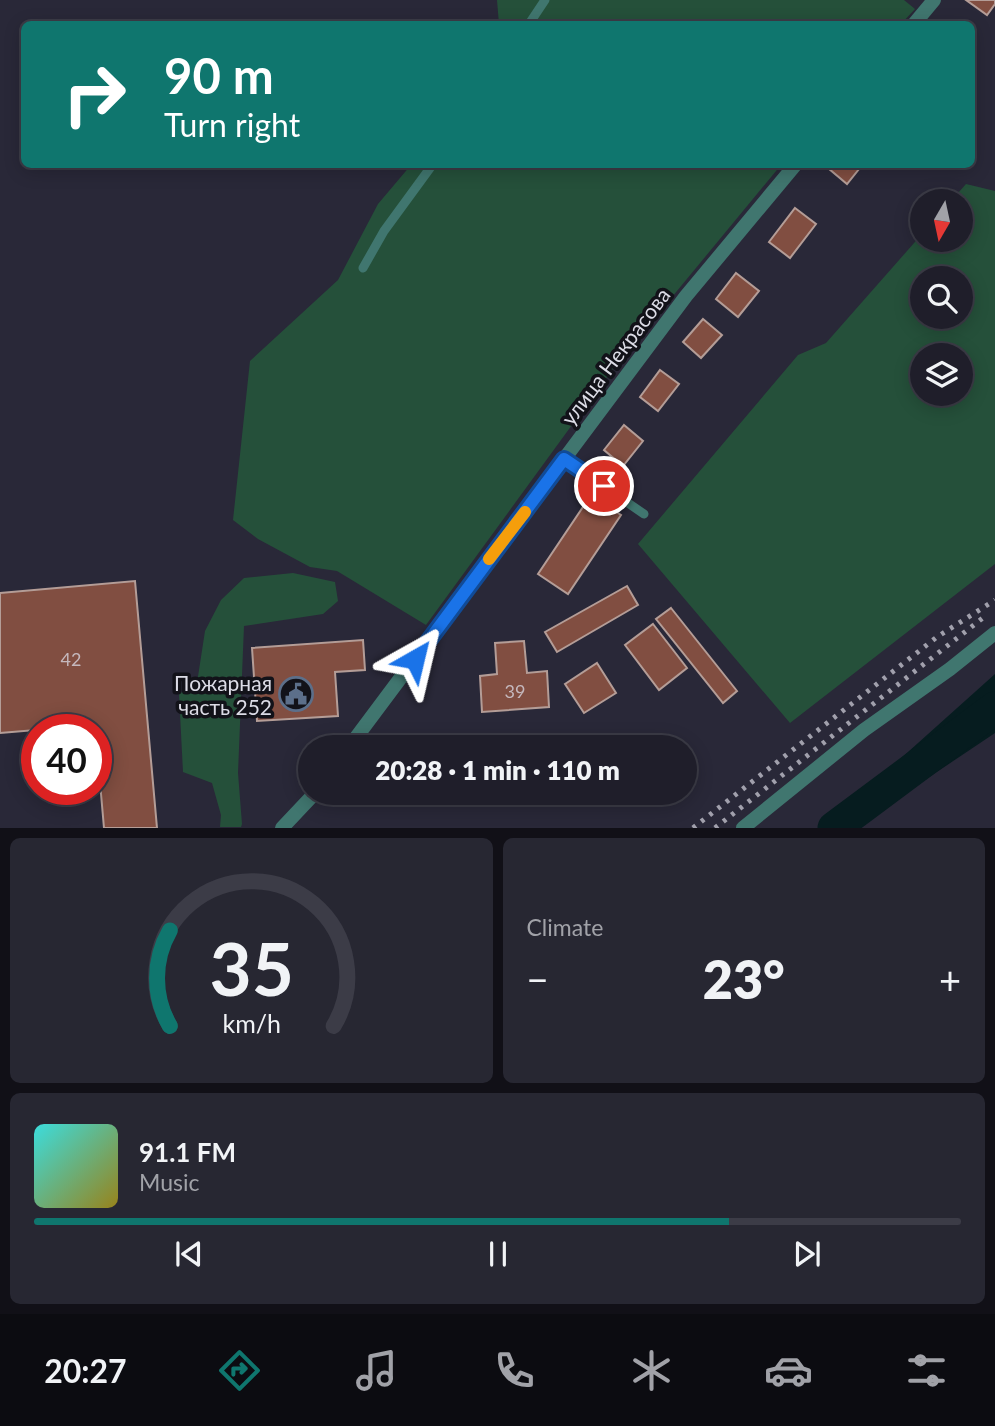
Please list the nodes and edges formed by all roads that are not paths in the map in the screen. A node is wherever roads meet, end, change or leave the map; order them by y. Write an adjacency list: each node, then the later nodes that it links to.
1 (545, 0): 3 (lane)
2 (934, 0): 4 (street)
3 (531, 21)
4 (916, 21)
5 (430, 168): 7 (lane)
6 (793, 168): 8 (street, улица Некрасова)
7 (363, 268)
8 (564, 459): 9 (lane); 11 (street, улица Некрасова)
9 (644, 514)
10 (995, 633): 14 (street)
11 (358, 735)
12 (304, 805): 13 (street)
13 (282, 828)
14 (743, 828)

